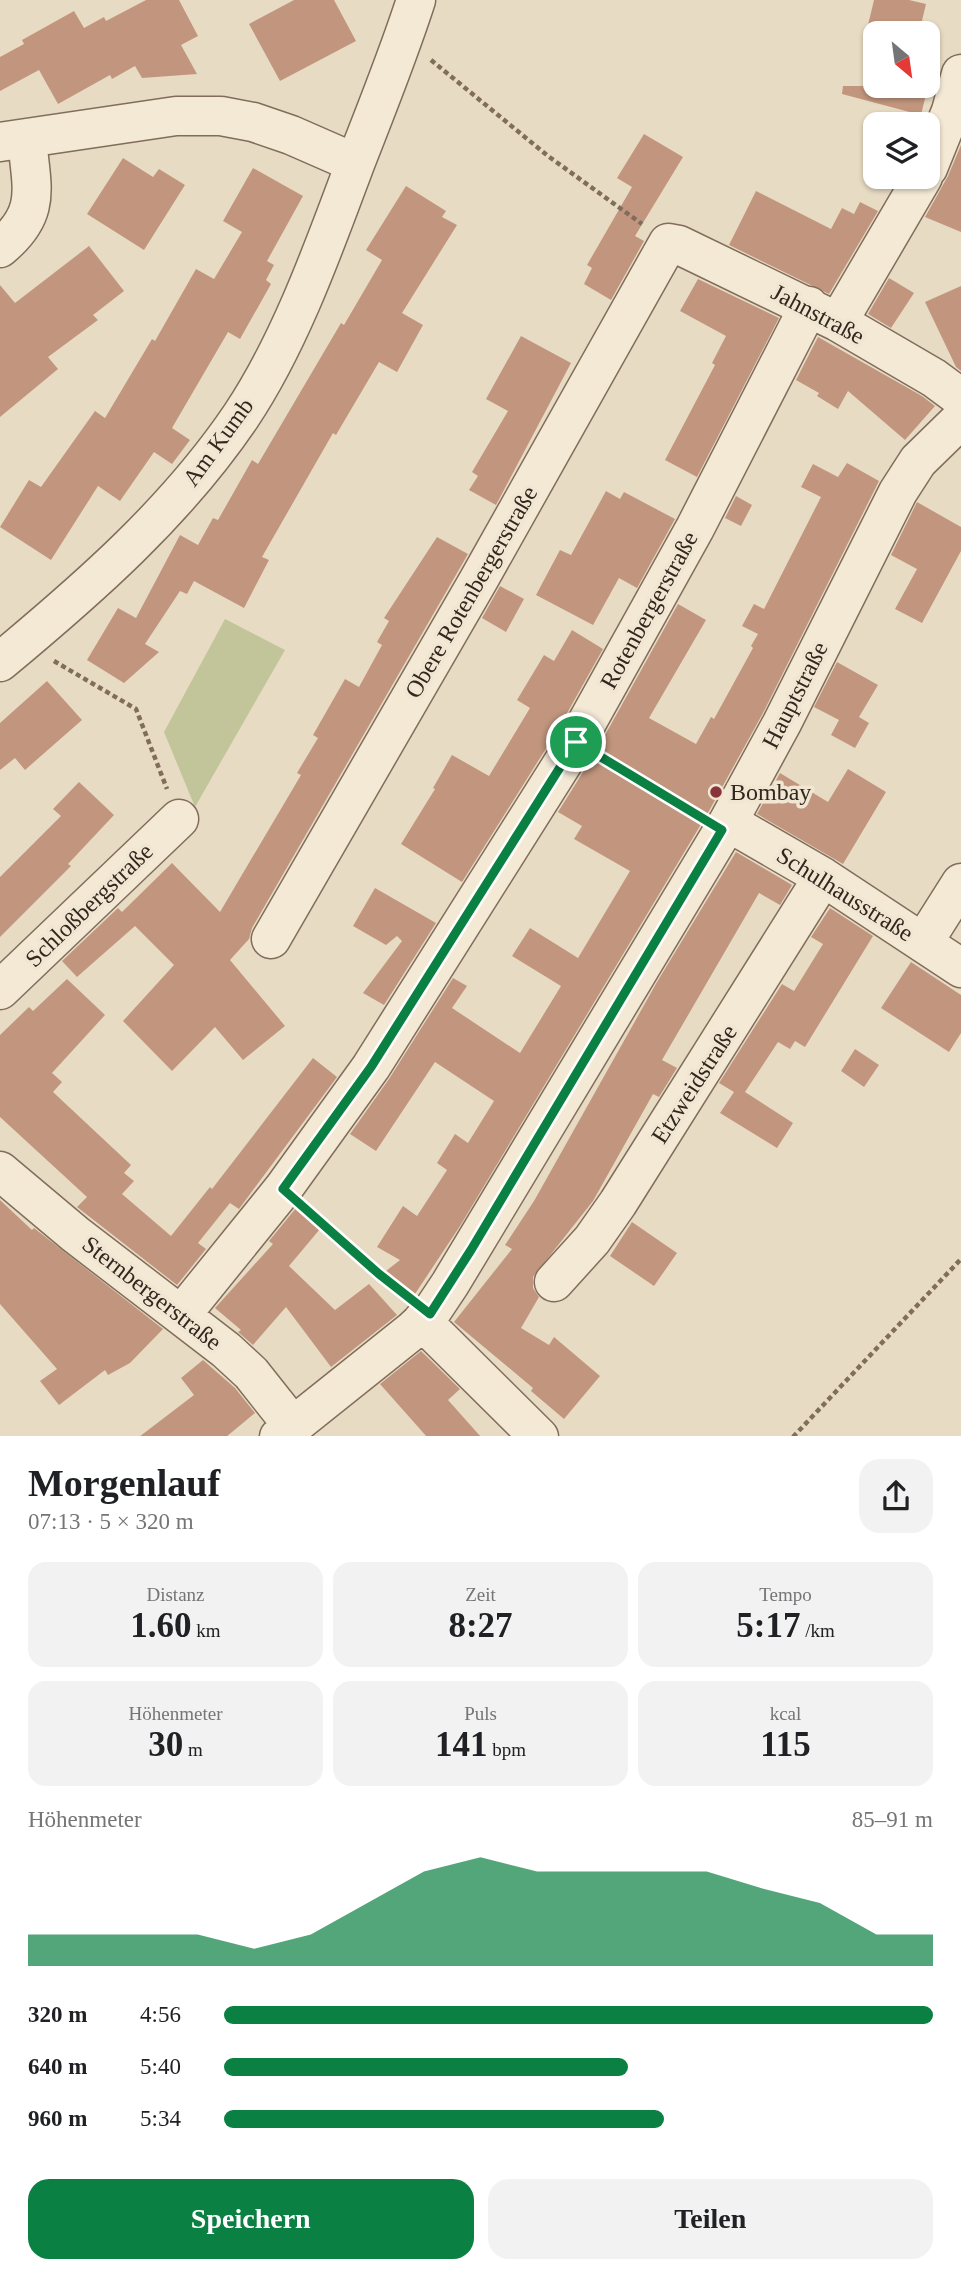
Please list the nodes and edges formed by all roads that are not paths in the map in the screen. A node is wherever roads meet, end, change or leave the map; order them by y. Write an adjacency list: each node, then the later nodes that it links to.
1 (416, 0): 5 (street, Am Kumb)
2 (961, 74): 3 (street)
3 (940, 138)
4 (13, 140): 5 (street); 8 (street)
5 (355, 163): 12 (street, Am Kumb)
6 (914, 189): 9 (street, Rotenbergerstraße)
7 (668, 243): 9 (street, Jahnstraße); 17 (street, Obere Rotenbergerstraße)
8 (0, 248)
9 (823, 314): 10 (street, Jahnstraße); 23 (street, Rotenbergerstraße)
10 (961, 398)
11 (961, 419): 14 (street, Hauptstraße)
12 (12, 652)
13 (179, 819): 20 (street, Schloßbergstraße)
14 (725, 826): 15 (street, Schulhausstraße); 24 (street, Hauptstraße)
15 (823, 877): 18 (street, Schulhausstraße); 22 (street, Etzweidstraße)
16 (961, 883): 18 (street)
17 (271, 939)
18 (923, 943): 19 (street, Schulhausstraße)
19 (961, 968)
20 (0, 990)
21 (0, 1171): 23 (street, Sternbergerstraße)
22 (554, 1282)
23 (182, 1314): 25 (street, Sternbergerstraße)
24 (426, 1317): 25 (street, Hauptstraße); 26 (street)
25 (286, 1431)
26 (538, 1436)

